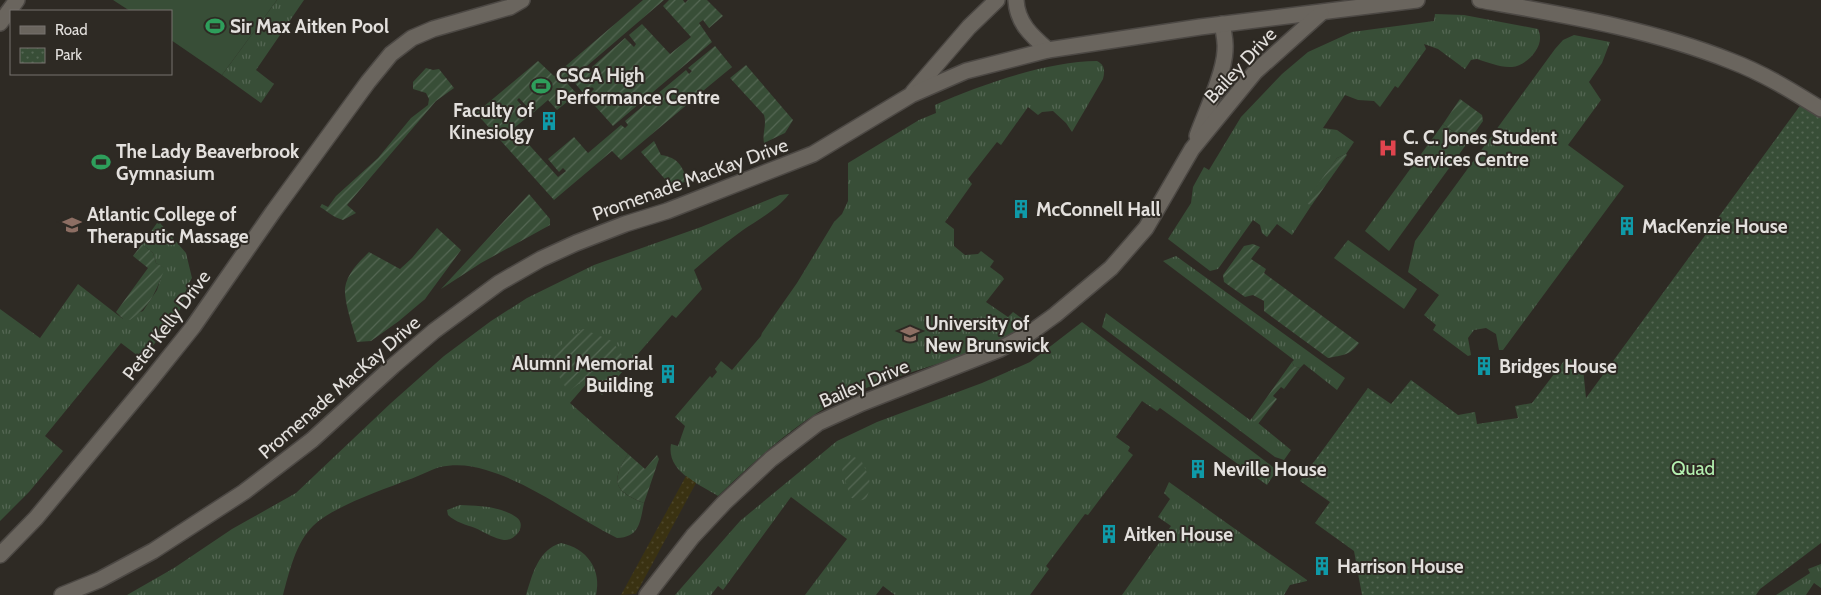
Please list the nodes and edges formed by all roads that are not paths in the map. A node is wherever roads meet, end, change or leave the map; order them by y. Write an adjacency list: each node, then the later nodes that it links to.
1 (17, 0): 9 (street)
2 (522, 0): 15 (street, Peter Kelly Drive)
3 (997, 0): 12 (street)
4 (1016, 0): 11 (street)
5 (1417, 0): 8 (street, Promenade MacKay Drive)
6 (1480, 0): 7 (street)
7 (1497, 1): 13 (street)
8 (1321, 13): 10 (street, Promenade MacKay Drive); 14 (street, Bailey Drive)
9 (0, 23)
10 (1222, 24): 11 (street, Promenade MacKay Drive); 14 (street, Bailey Drive)
11 (1048, 50): 12 (street, Promenade MacKay Drive)
12 (911, 95): 16 (street, Promenade MacKay Drive)
13 (1821, 110)
14 (1192, 149): 17 (street, Bailey Drive)
15 (0, 555)
16 (62, 595)
17 (647, 595)

